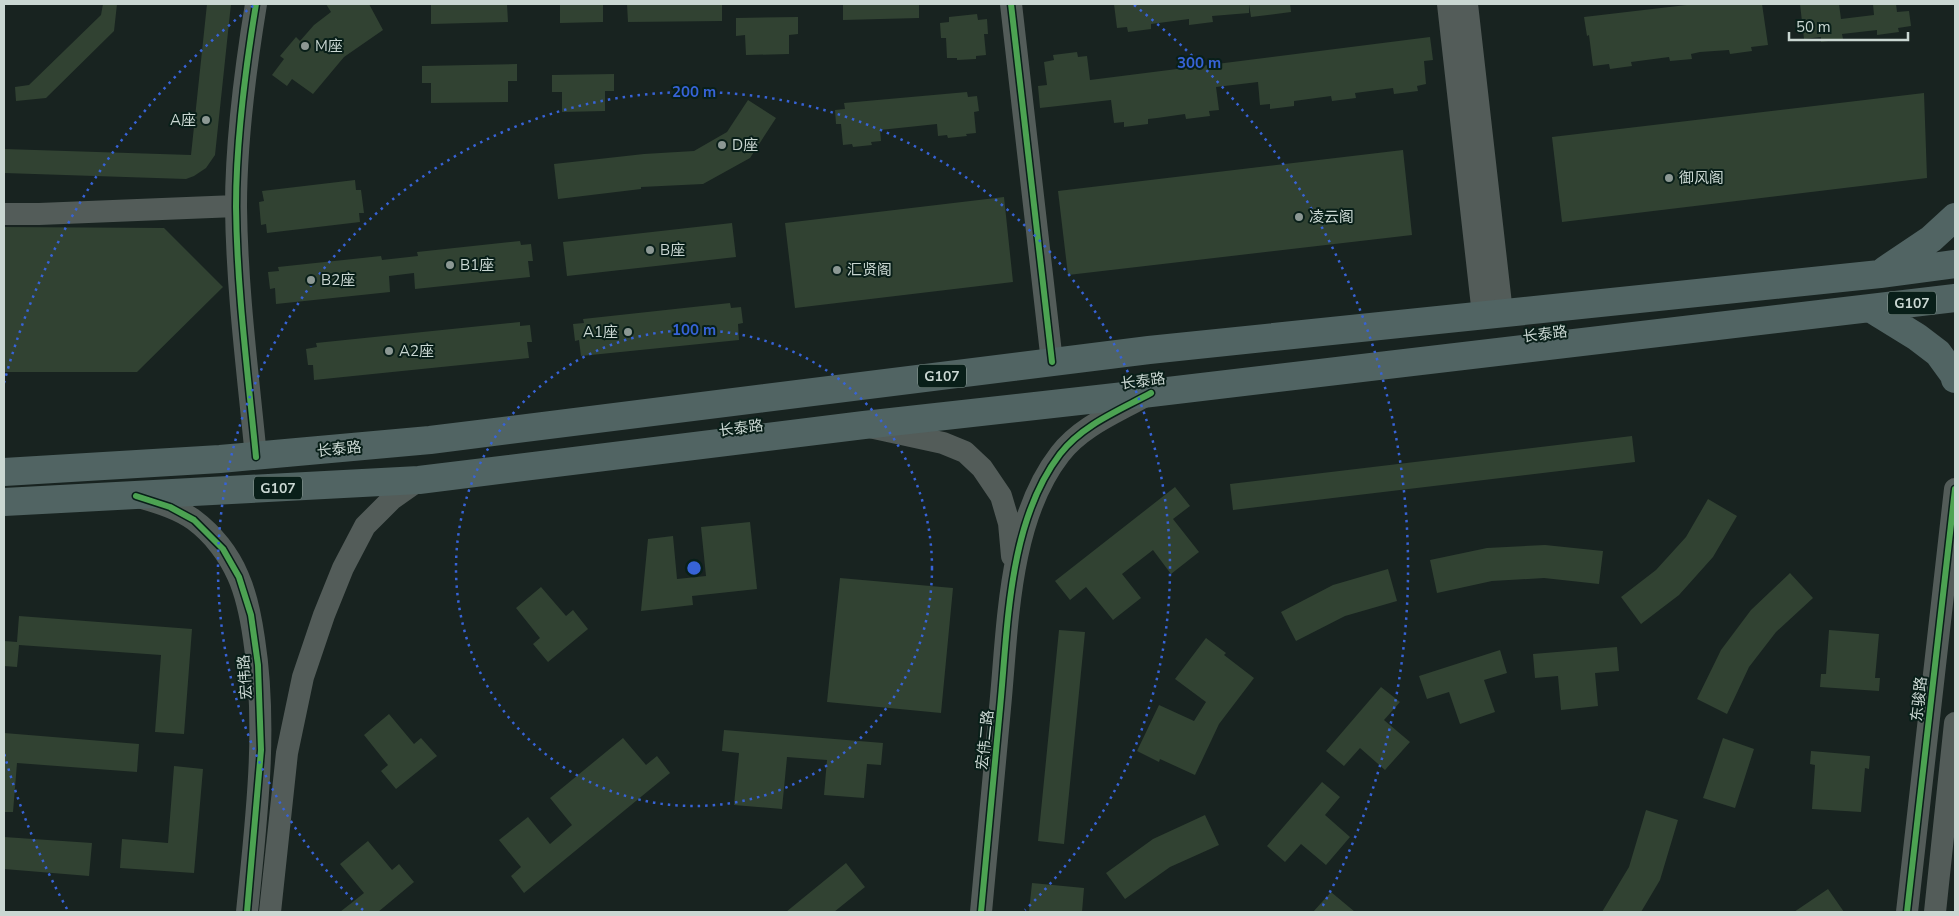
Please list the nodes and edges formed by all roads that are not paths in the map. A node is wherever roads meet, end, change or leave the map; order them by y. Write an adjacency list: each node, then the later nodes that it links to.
1 (256, 4): 5 (street)
2 (1011, 4): 13 (street)
3 (1448, 4): 12 (street)
4 (1467, 4): 12 (street)
5 (236, 206): 6 (street); 17 (street)
6 (4, 214)
7 (1955, 217): 9 (highway)
8 (1955, 264): 9 (highway, 长泰路 / G107)
9 (1880, 274): 12 (highway, 长泰路 / G107)
10 (1955, 298): 11 (highway, 长泰路 / G107)
11 (1870, 308): 14 (highway); 15 (highway, 长泰路 / G107)
12 (1492, 314): 13 (highway, 长泰路 / G107)
13 (1052, 362): 17 (highway, 长泰路 / G107)
14 (1955, 379)
15 (1151, 393): 16 (highway, 长泰路 / G107); 23 (street)
16 (864, 425): 19 (highway, 长泰路 / G107); 23 (street)
17 (256, 457): 18 (highway, 长泰路 / G107)
18 (4, 472)
19 (419, 480): 21 (highway, 长泰路 / G107); 26 (street)
20 (1955, 489): 28 (street, 东骏路)
21 (136, 496): 22 (highway, 长泰路 / G107); 25 (street, 宏伟路)
22 (4, 502)
23 (1014, 570): 27 (street, 宏伟二路)
24 (1955, 723): 29 (street)
25 (247, 912)
26 (270, 912)
27 (981, 912)
28 (1908, 912)
29 (1935, 912)

